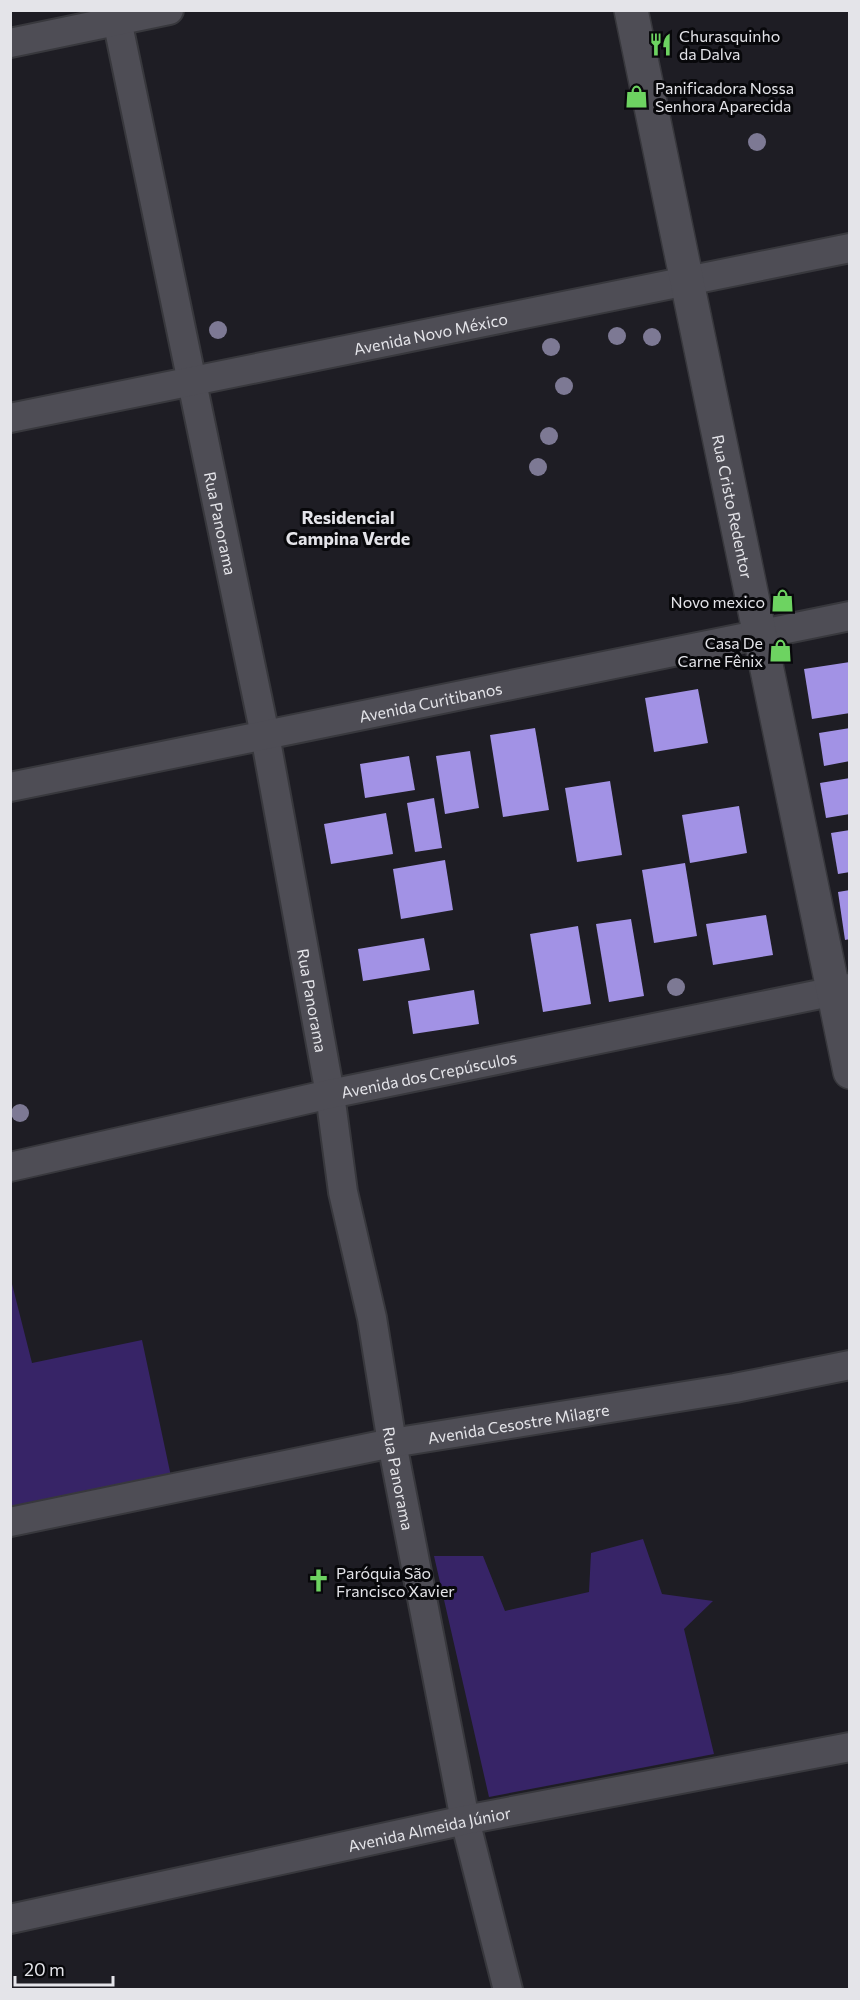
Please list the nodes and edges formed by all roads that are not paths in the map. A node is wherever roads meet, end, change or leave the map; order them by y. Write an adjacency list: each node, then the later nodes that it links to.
1 (169, 10): 3 (street)
2 (631, 10): 6 (street, Rua Cristo Redentor)
3 (116, 16): 4 (street); 7 (street, Rua Panorama)
4 (10, 43)
5 (849, 248): 6 (street, Avenida Novo México)
6 (687, 282): 7 (street, Avenida Novo México); 10 (street, Rua Cristo Redentor)
7 (192, 382): 8 (street, Avenida Novo México); 11 (street, Rua Panorama)
8 (10, 418)
9 (849, 616): 10 (street, Avenida Curitibanos)
10 (759, 634): 11 (street, Avenida Curitibanos); 13 (street, Rua Cristo Redentor)
11 (265, 735): 12 (street, Avenida Curitibanos); 15 (street, Rua Panorama)
12 (10, 787)
13 (841, 989): 14 (street, Rua Cristo Redentor); 15 (street, Avenida dos Crepúsculos)
14 (849, 1072)
15 (330, 1094): 16 (street, Avenida dos Crepúsculos); 18 (street, Rua Panorama)
16 (10, 1167)
17 (849, 1365): 18 (street, Avenida Cesostre Milagre)
18 (392, 1443): 19 (street, Avenida Cesostre Milagre); 21 (street, Rua Panorama)
19 (10, 1522)
20 (849, 1747): 21 (street, Avenida Almeida Júnior)
21 (465, 1820): 22 (street, Avenida Almeida Júnior); 23 (street, Rua Panorama)
22 (10, 1919)
23 (508, 1989)

